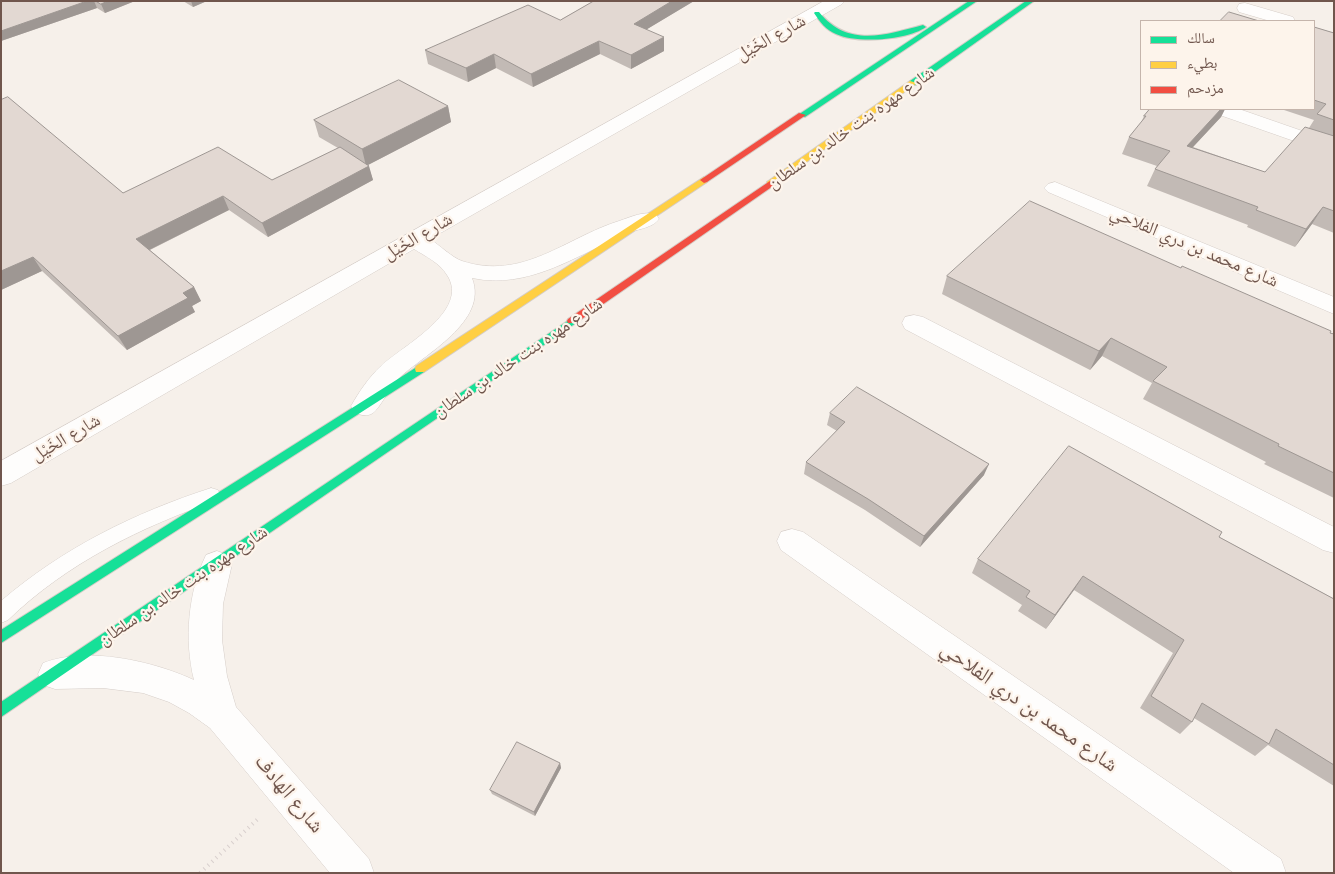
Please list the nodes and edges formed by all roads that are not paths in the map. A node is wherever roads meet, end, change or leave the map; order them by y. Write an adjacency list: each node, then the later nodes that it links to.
1 (836, 1): 5 (street, شارع الخَيْل)
2 (974, 1): 6 (street, شارع مهره بنت خالد بن سلطان)
3 (1031, 1): 21 (street, شارع مهره بنت خالد بن سلطان)
4 (1245, 8): 7 (street)
5 (816, 12): 6 (street); 12 (street, شارع الخَيْل)
6 (953, 15): 11 (street, شارع مهره بنت خالد بن سلطان)
7 (1284, 20)
8 (1224, 110): 9 (street)
9 (1334, 149)
10 (1055, 188): 14 (street, شارع محمد بن دري الفلاحي)
11 (648, 218): 13 (street); 16 (street, شارع مهره بنت خالد بن سلطان)
12 (414, 239): 13 (street); 17 (street, شارع الخَيْل)
13 (453, 266): 16 (street)
14 (1334, 306)
15 (914, 323): 20 (street)
16 (364, 406): 18 (street, شارع مهره بنت خالد بن سلطان)
17 (1, 475)
18 (233, 488): 22 (lane); 23 (street, شارع مهره بنت خالد بن سلطان)
19 (792, 541): 28 (street, شارع محمد بن دري الفلاحي)
20 (1334, 541)
21 (216, 564): 24 (street, شارع مهره بنت خالد بن سلطان); 26 (street, شارع الهادف)
22 (1, 614)
23 (1, 637)
24 (54, 674): 25 (street, شارع مهره بنت خالد بن سلطان); 26 (street, شارع الهادف)
25 (1, 710)
26 (222, 716): 27 (street, شارع الهادف)
27 (355, 873)
28 (1267, 873)

